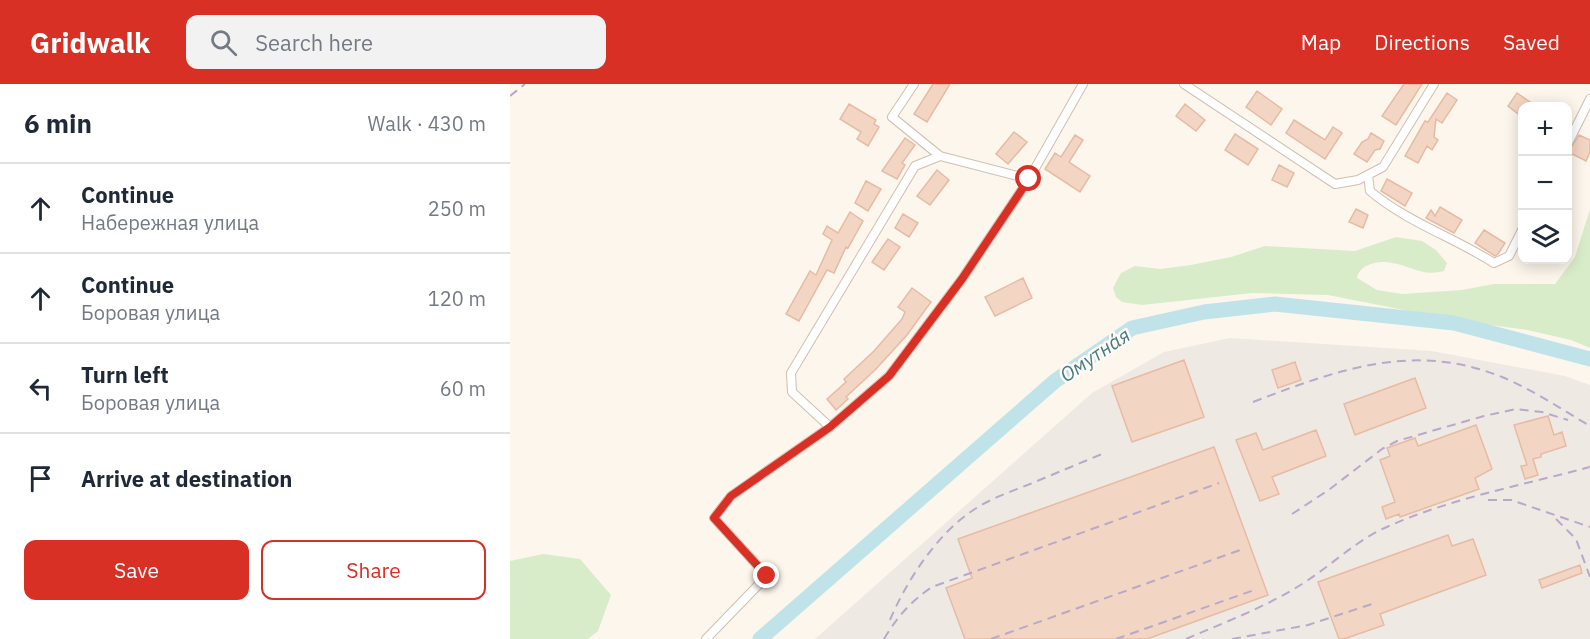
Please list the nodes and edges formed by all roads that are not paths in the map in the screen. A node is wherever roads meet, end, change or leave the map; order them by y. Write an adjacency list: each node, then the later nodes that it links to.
1 (914, 84): 7 (street)
2 (1083, 84): 9 (street)
3 (1184, 84): 8 (street)
4 (1434, 84): 8 (street)
5 (1590, 99): 6 (street)
6 (1572, 135)
7 (940, 156): 9 (street); 11 (street)
8 (1368, 175): 10 (street)
9 (1029, 179): 11 (street)
10 (1518, 238)
11 (830, 427): 12 (street)
12 (706, 639)

